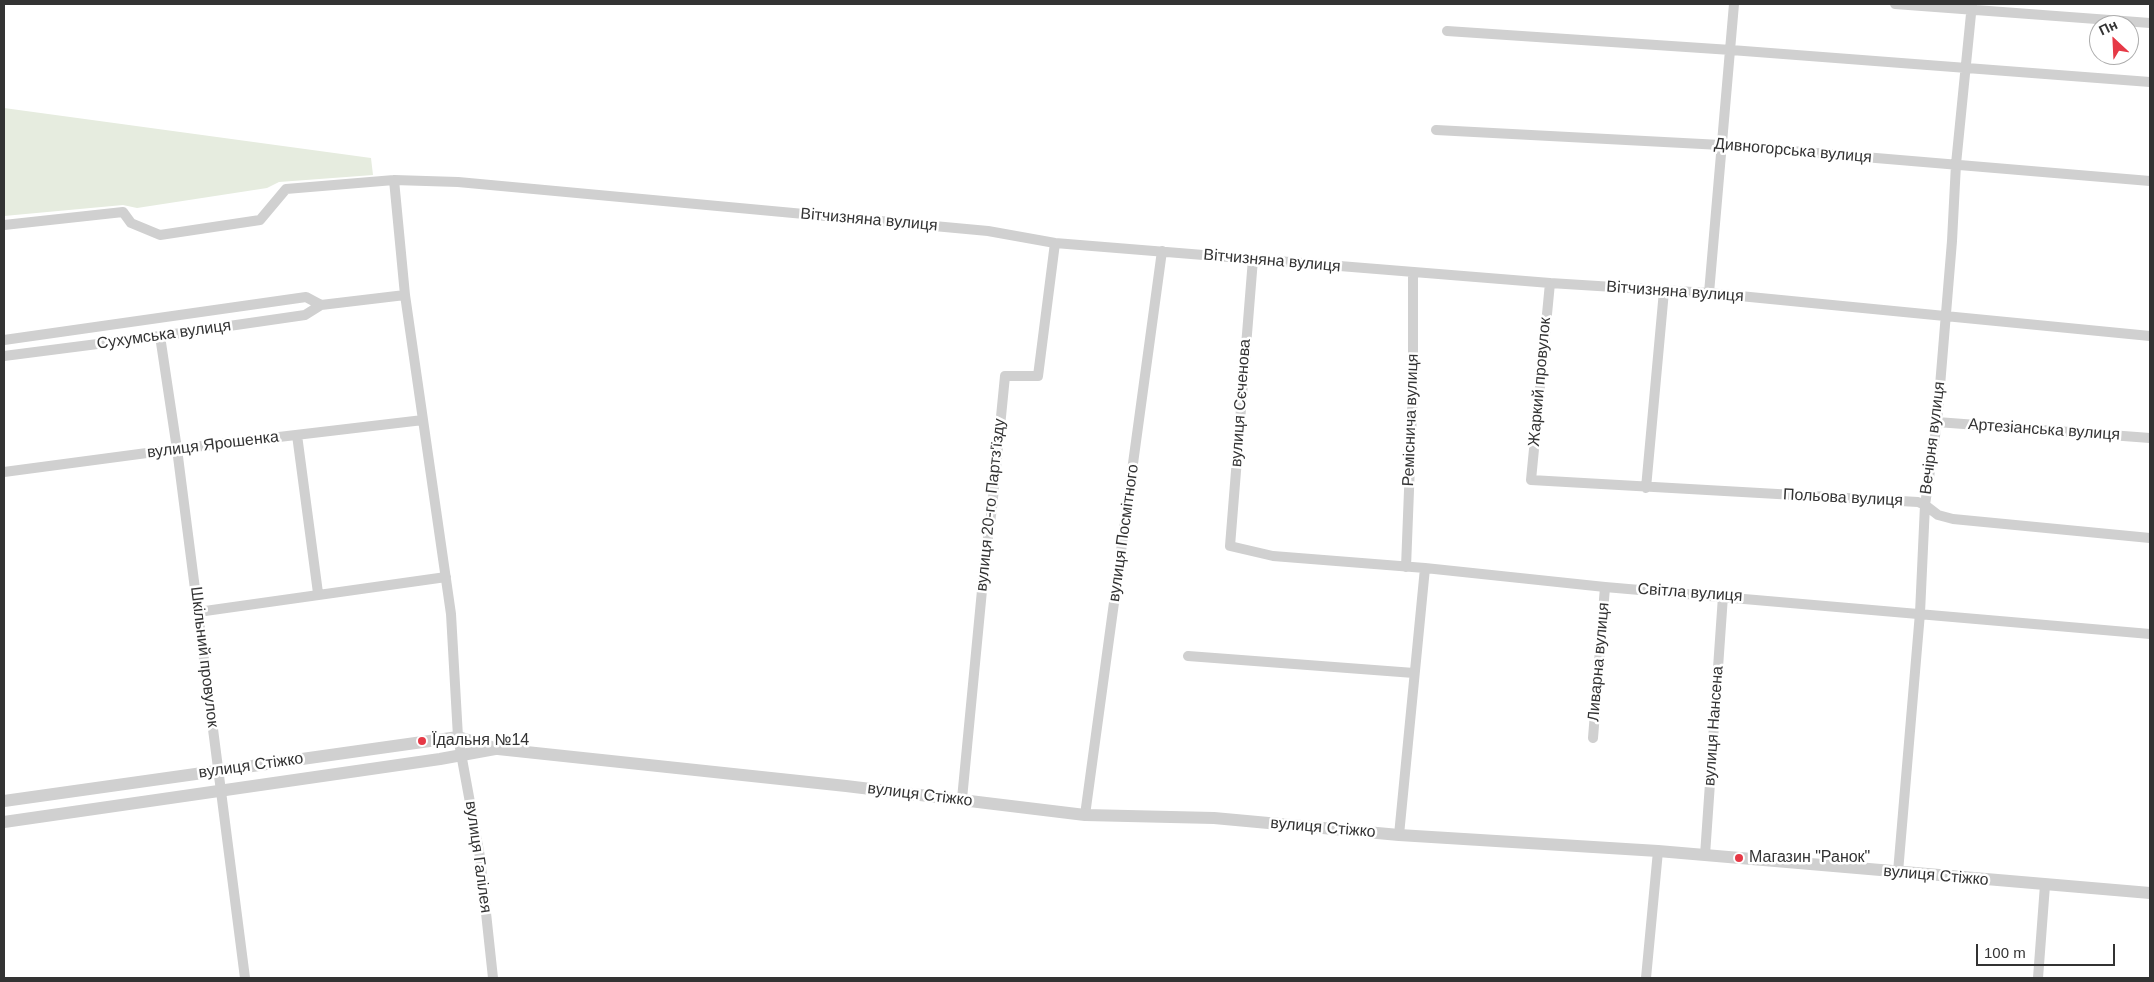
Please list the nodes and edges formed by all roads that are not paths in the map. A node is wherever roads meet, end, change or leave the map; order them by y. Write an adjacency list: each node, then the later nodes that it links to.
1 (1734, 4): 6 (street)
2 (1894, 4): 3 (street)
3 (1971, 7): 4 (street); 7 (street, Вечірня вулиця)
4 (2150, 23)
5 (1447, 31): 6 (street)
6 (1730, 50): 7 (street); 10 (street)
7 (1966, 67): 8 (street); 11 (street, Вечірня вулиця)
8 (2150, 82)
9 (1436, 130): 10 (street, Дивногорська вулиця)
10 (1721, 145): 11 (street, Дивногорська вулиця); 21 (street)
11 (1956, 164): 13 (street, Дивногорська вулиця); 24 (street, Вечірня вулиця)
12 (394, 180): 14 (street, Вітчизняна вулиця); 15 (street, Вітчизняна вулиця); 22 (street, вулиця Галілея)
13 (2150, 181)
14 (4, 225)
15 (1055, 243): 16 (street, Вітчизняна вулиця); 57 (street, вулиця 20-го Партз'їзду)
16 (1162, 251): 17 (street, Вітчизняна вулиця); 59 (street, вулиця Посмітного)
17 (1253, 259): 18 (street, Вітчизняна вулиця); 39 (street, вулиця Сєченова)
18 (1413, 272): 19 (street, Вітчизняна вулиця); 40 (street, Реміснича вулиця)
19 (1550, 283): 20 (street, Вітчизняна вулиця); 35 (street, Жаркий провулок)
20 (1664, 291): 21 (street, Вітчизняна вулиця); 36 (street)
21 (1709, 293): 24 (street, Вітчизняна вулиця)
22 (405, 295): 23 (street, Сухумська вулиця); 29 (street, вулиця Галілея)
23 (321, 305): 25 (street, Сухумська вулиця); 27 (street, Сухумська вулиця)
24 (1946, 317): 26 (street, Вітчизняна вулиця); 30 (street, Вечірня вулиця)
25 (160, 336): 28 (street, Сухумська вулиця); 33 (street, Шкільний провулок)
26 (2150, 336)
27 (4, 340)
28 (4, 356)
29 (423, 420): 31 (street, вулиця Ярошенка); 42 (street, вулиця Галілея)
30 (1937, 422): 32 (street, Артезіанська вулиця); 37 (street, Вечірня вулиця)
31 (297, 435): 33 (street, вулиця Ярошенка); 44 (street)
32 (2150, 438)
33 (177, 449): 34 (street, вулиця Ярошенка); 46 (street, Шкільний провулок)
34 (4, 472)
35 (1531, 480): 36 (street, Польова вулиця)
36 (1646, 488): 37 (street, Польова вулиця)
37 (1925, 505): 38 (street, Польова вулиця); 47 (street, Вечірня вулиця)
38 (2150, 538)
39 (1230, 546): 40 (street, Світла вулиця)
40 (1406, 567): 41 (street, Світла вулиця)
41 (1425, 568): 43 (street, Світла вулиця); 50 (street)
42 (446, 577): 44 (street); 51 (street, вулиця Галілея)
43 (1605, 587): 45 (street, Світла вулиця); 52 (street, Ливарна вулиця)
44 (318, 593): 46 (street)
45 (1723, 596): 47 (street, Світла вулиця); 63 (street, вулиця Нансена)
46 (198, 612): 55 (street, Шкільний провулок)
47 (1920, 613): 48 (street, Світла вулиця); 64 (street, Вечірня вулиця)
48 (2150, 634)
49 (1188, 656): 50 (street)
50 (1414, 673): 61 (street)
51 (458, 737): 53 (street, вулиця Стіжко); 54 (street, вулиця Галілея); 55 (street, вулиця Стіжко)
52 (1593, 738)
53 (498, 748): 54 (street, вулиця Стіжко); 57 (street, вулиця Стіжко)
54 (462, 756): 56 (street, вулиця Стіжко); 68 (street, вулиця Галілея)
55 (219, 770): 56 (street, Шкільний провулок); 58 (street, вулиця Стіжко)
56 (222, 792): 60 (street, вулиця Стіжко); 67 (street, Шкільний провулок)
57 (962, 799): 59 (street, вулиця Стіжко)
58 (4, 801)
59 (1085, 815): 61 (street, вулиця Стіжко)
60 (4, 822)
61 (1399, 835): 62 (street, вулиця Стіжко)
62 (1658, 851): 63 (street, вулиця Стіжко); 69 (street)
63 (1705, 855): 64 (street, вулиця Стіжко)
64 (1898, 872): 65 (street, вулиця Стіжко)
65 (2045, 885): 66 (street, вулиця Стіжко); 70 (street)
66 (2150, 893)
67 (245, 978)
68 (493, 978)
69 (1646, 978)
70 (2038, 978)

